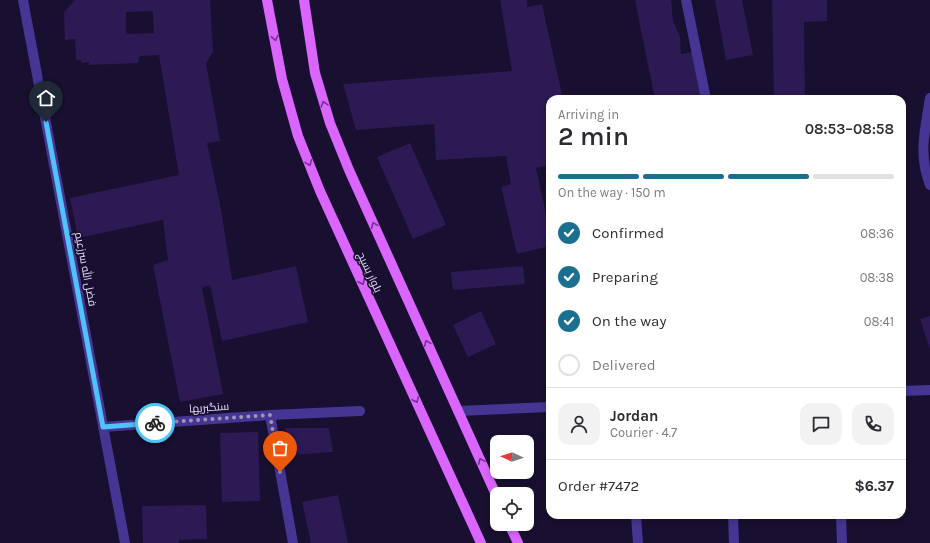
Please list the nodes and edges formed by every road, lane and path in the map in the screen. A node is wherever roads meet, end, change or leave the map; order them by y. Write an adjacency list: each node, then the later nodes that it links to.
1 (23, 0): 14 (street, فضل الله سرزعیم)
2 (267, 0): 22 (main road, بلوار بسیج, one-way to 22)
3 (304, 0): 12 (main road, بلوار بسیج, one-way to 3)
4 (686, 0): 5 (street)
5 (705, 95)
6 (930, 98): 7 (street)
7 (930, 185)
8 (930, 390): 9 (street)
9 (906, 392)
10 (546, 407): 12 (street)
11 (360, 411): 13 (street, سنگبریها)
12 (458, 411): 15 (main road, بلوار بسیج, one-way to 12)
13 (270, 415): 14 (street, سنگبریها); 21 (street)
14 (103, 427): 20 (street, فضل الله سرزعیم)
15 (492, 487)
16 (636, 519): 24 (street)
17 (733, 519): 25 (street)
18 (841, 519): 26 (street)
19 (512, 531): 23 (main road)
20 (125, 543)
21 (293, 543)
22 (481, 543)
23 (518, 543)
24 (638, 543)
25 (734, 543)
26 (842, 543)

